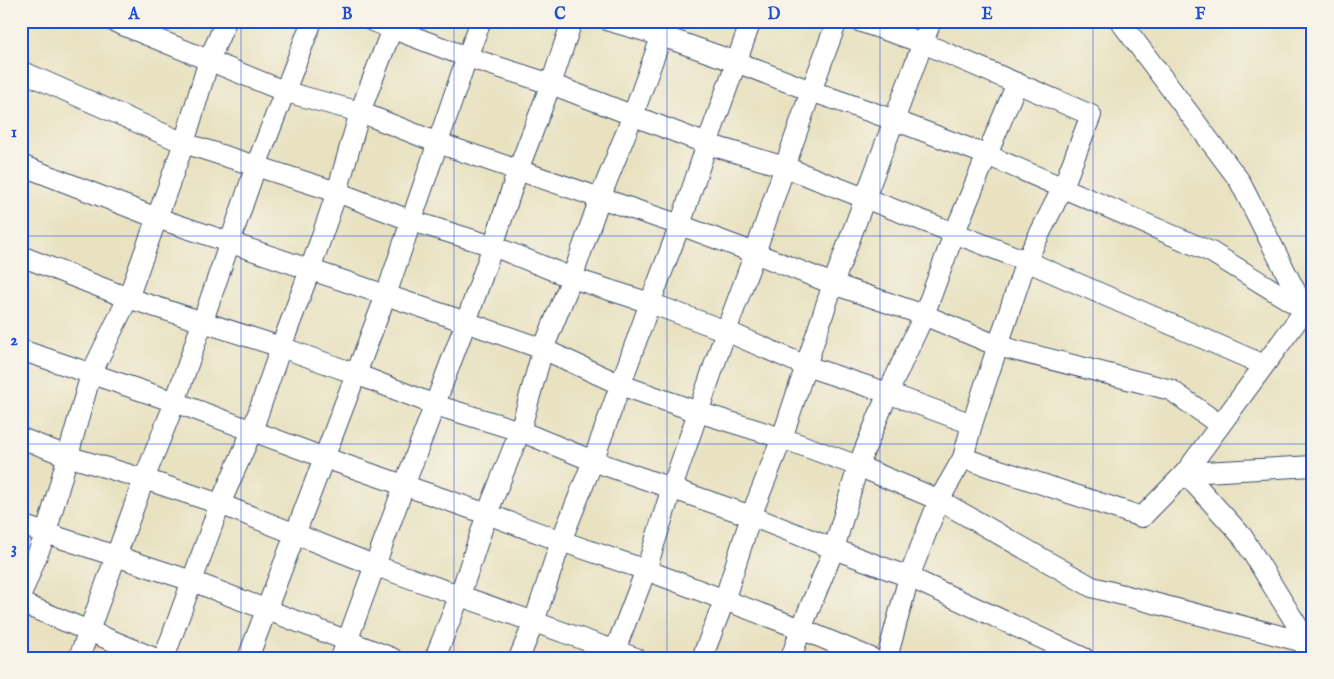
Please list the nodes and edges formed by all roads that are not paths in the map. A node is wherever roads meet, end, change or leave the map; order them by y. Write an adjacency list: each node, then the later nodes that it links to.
1 (113, 21): 17 (street)
2 (226, 21): 17 (street)
3 (312, 21): 22 (street)
4 (372, 21): 13 (street)
5 (481, 21): 16 (street)
6 (572, 21): 21 (street)
7 (609, 21): 14 (street)
8 (751, 21): 18 (street)
9 (837, 21): 23 (street)
10 (859, 21): 15 (street)
11 (931, 21): 15 (street)
12 (1120, 21): 54 (street)
13 (393, 25): 16 (street); 24 (street)
14 (664, 28): 18 (street); 25 (street)
15 (923, 43): 20 (street); 26 (street)
16 (467, 57): 21 (street); 28 (street)
17 (209, 60): 22 (street); 27 (street)
18 (736, 62): 23 (street); 29 (street)
19 (21, 71): 27 (street)
20 (1017, 83): 30 (street); 35 (street)
21 (551, 84): 25 (street); 34 (street)
22 (286, 92): 24 (street); 32 (street)
23 (811, 92): 26 (street); 33 (street)
24 (360, 112): 28 (street); 36 (street)
25 (633, 115): 29 (street); 37 (street)
26 (894, 120): 30 (street); 38 (street)
27 (184, 143): 32 (street); 39 (street)
28 (438, 143): 34 (street); 40 (street)
29 (707, 144): 33 (street); 41 (street)
30 (986, 155): 35 (street); 42 (street)
31 (21, 165): 39 (street)
32 (256, 166): 36 (street); 43 (street)
33 (785, 167): 38 (street); 45 (street)
34 (518, 170): 37 (street); 44 (street)
35 (1063, 187): 47 (street); 54 (street)
36 (337, 192): 40 (street); 48 (street)
37 (600, 198): 41 (street); 49 (street)
38 (866, 198): 42 (street); 50 (street)
39 (157, 218): 43 (street); 52 (street)
40 (412, 221): 44 (street); 51 (street)
41 (680, 225): 45 (street); 53 (street)
42 (954, 234): 47 (street); 55 (street)
43 (230, 244): 48 (street); 56 (street)
44 (493, 246): 49 (street); 57 (street)
45 (755, 253): 50 (street); 58 (street)
46 (21, 256): 52 (street)
47 (1026, 262): 59 (street); 63 (street)
48 (310, 270): 51 (street); 60 (street)
49 (572, 278): 53 (street); 61 (street)
50 (833, 284): 55 (street); 64 (street)
51 (386, 295): 57 (street); 66 (street)
52 (128, 298): 56 (street); 65 (street)
53 (650, 303): 58 (street); 67 (street)
54 (1309, 313): 63 (street)
55 (924, 315): 59 (street); 68 (street)
56 (203, 322): 60 (street); 69 (street)
57 (466, 322): 61 (street); 70 (street)
58 (726, 331): 64 (street); 71 (street)
59 (998, 346): 72 (street); 73 (street)
60 (281, 348): 66 (street); 74 (street)
61 (543, 349): 67 (street); 75 (street)
62 (21, 350): 65 (street)
63 (1264, 365): 73 (street)
64 (806, 366): 68 (street); 77 (street)
65 (91, 374): 69 (street); 78 (street)
66 (356, 374): 70 (street); 79 (street)
67 (621, 385): 71 (street); 81 (street)
68 (888, 393): 72 (street); 82 (street)
69 (175, 402): 74 (street); 85 (street)
70 (434, 405): 75 (street); 86 (street)
71 (698, 412): 77 (street); 87 (street)
72 (972, 424): 80 (street)
73 (1220, 425): 84 (street)
74 (252, 431): 79 (street); 89 (street)
75 (520, 432): 81 (street); 90 (street)
76 (21, 438): 78 (street)
77 (782, 438): 82 (street); 91 (street)
78 (67, 456): 85 (street); 93 (street)
79 (325, 458): 86 (street); 94 (street)
80 (963, 458): 84 (street); 88 (street)
81 (593, 461): 87 (street); 95 (street)
82 (858, 466): 88 (street); 96 (street)
83 (1313, 466): 84 (street)
84 (1185, 472): 110 (street)
85 (144, 478): 89 (street); 97 (street)
86 (404, 486): 90 (street); 98 (street)
87 (672, 488): 91 (street); 99 (street)
88 (939, 500): 100 (street); 110 (street)
89 (220, 504): 94 (street); 101 (street)
90 (487, 514): 95 (street); 103 (street)
91 (752, 516): 96 (street); 104 (street)
92 (21, 525): 93 (street)
93 (46, 533): 97 (street); 102 (street)
94 (295, 534): 98 (street); 106 (street)
95 (561, 541): 99 (street); 107 (street)
96 (834, 549): 100 (street); 108 (street)
97 (116, 557): 101 (street); 109 (street)
98 (376, 566): 103 (street); 111 (street)
99 (646, 570): 104 (street); 112 (street)
100 (909, 577): 124 (street); 125 (street)
101 (192, 581): 106 (street); 115 (street)
102 (21, 595)
103 (460, 595): 107 (street); 118 (street)
104 (724, 601): 108 (street); 121 (street)
105 (21, 603): 109 (street)
106 (266, 609): 111 (street); 116 (street)
107 (534, 622): 112 (street); 119 (street)
108 (801, 629): 122 (street); 123 (street)
109 (89, 631): 113 (street); 114 (street)
110 (1308, 649)
111 (345, 650): 117 (street)
112 (613, 654): 120 (street)
113 (79, 658)
114 (154, 658)
115 (164, 658)
116 (248, 658)
117 (392, 658)
118 (435, 658)
119 (519, 658)
120 (636, 658)
121 (702, 658)
122 (791, 658)
123 (871, 658)
124 (887, 658)
125 (1084, 658)

